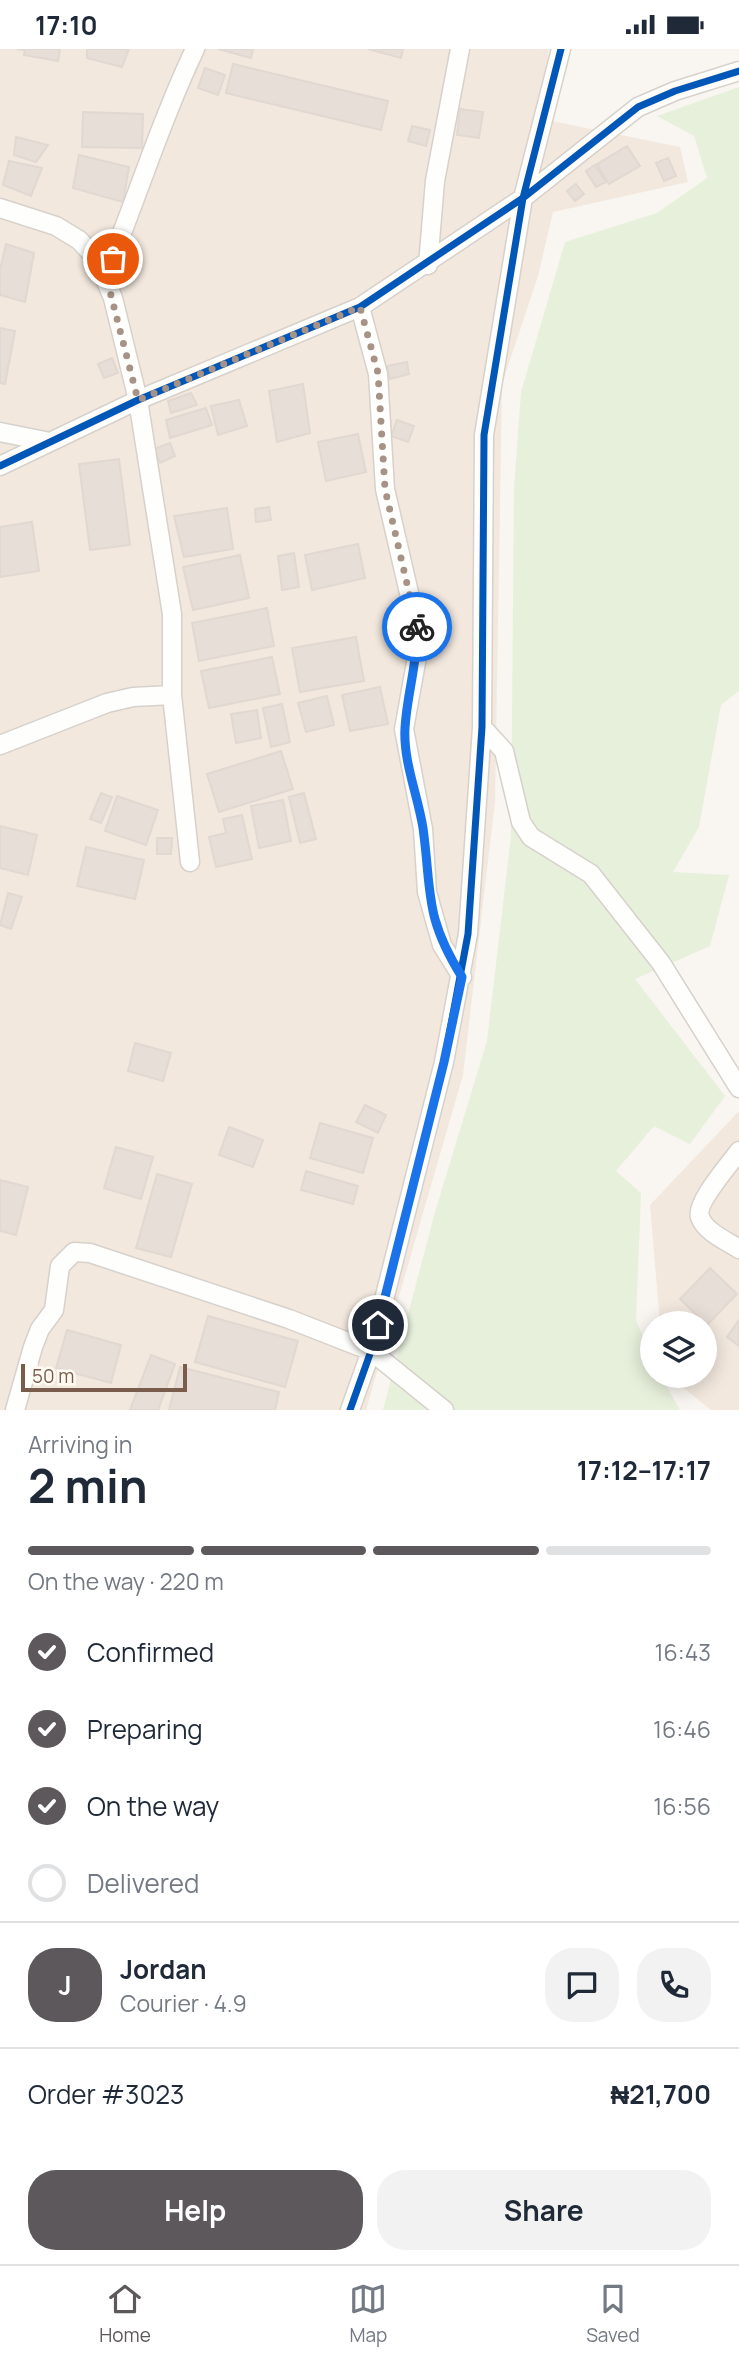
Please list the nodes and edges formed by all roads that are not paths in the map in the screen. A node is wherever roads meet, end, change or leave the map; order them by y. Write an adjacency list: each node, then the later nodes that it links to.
1 (195, 49): 8 (street)
2 (460, 49): 7 (street)
3 (561, 49): 5 (street)
4 (739, 71): 5 (street)
5 (523, 198): 7 (street); 15 (street)
6 (0, 208): 8 (street)
7 (428, 265): 9 (street)
8 (106, 276): 10 (street)
9 (360, 307): 10 (street); 18 (street)
10 (138, 400): 12 (street); 14 (street)
11 (0, 432): 12 (street)
12 (50, 442): 13 (street)
13 (0, 467)
14 (172, 695): 16 (street); 17 (street)
15 (482, 727): 18 (street); 19 (street)
16 (0, 745)
17 (190, 862)
18 (462, 977): 22 (street)
19 (739, 1088)
20 (739, 1151): 21 (street)
21 (739, 1249)
22 (372, 1351): 23 (street); 24 (street); 25 (street)
23 (15, 1410)
24 (350, 1410)
25 (444, 1410)

